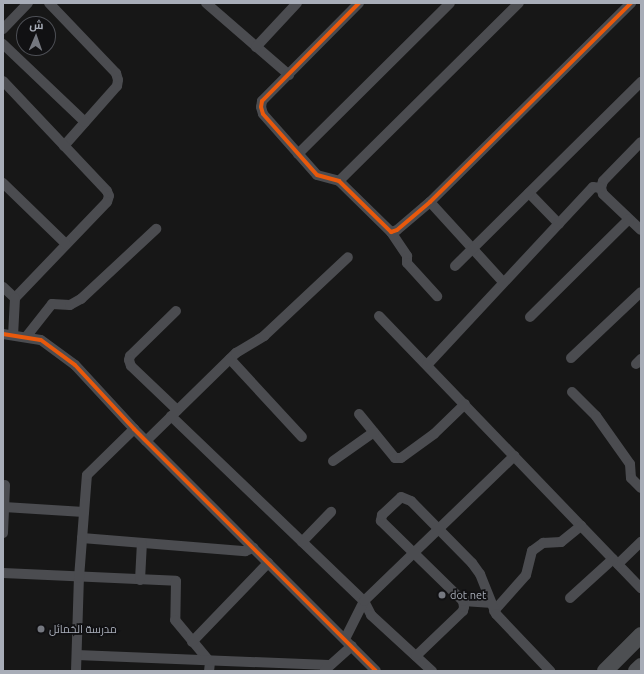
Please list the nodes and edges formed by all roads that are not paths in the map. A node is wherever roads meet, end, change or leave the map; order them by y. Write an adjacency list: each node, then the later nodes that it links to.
1 (28, 3): 9 (street)
2 (49, 3): 15 (street)
3 (297, 3): 11 (street)
4 (359, 3): 12 (street)
5 (450, 3): 18 (street)
6 (519, 3): 19 (street)
7 (630, 3): 23 (street)
8 (208, 4): 11 (street)
9 (3, 29)
10 (3, 44): 15 (street)
11 (256, 46): 12 (street)
12 (289, 75): 18 (street)
13 (3, 81): 17 (street)
14 (641, 82): 22 (street)
15 (85, 122): 17 (street)
16 (640, 145): 21 (street)
17 (64, 146): 29 (street)
18 (298, 154): 19 (street)
19 (339, 181): 28 (street)
20 (3, 183): 29 (street)
21 (601, 188): 24 (street); 25 (street)
22 (529, 193): 25 (street); 30 (street)
23 (430, 202): 28 (street); 30 (street)
24 (629, 219): 27 (street); 40 (street)
25 (560, 224): 33 (street)
26 (156, 229): 42 (street)
27 (641, 230)
28 (392, 232): 36 (street)
29 (66, 244): 37 (street)
30 (472, 249): 32 (street); 33 (street)
31 (348, 257): 44 (street)
32 (455, 266)
33 (503, 282): 45 (street)
34 (3, 287): 37 (street)
35 (641, 292): 43 (street)
36 (436, 296)
37 (15, 298): 41 (street)
38 (176, 311): 48 (street)
39 (379, 316): 45 (street)
40 (530, 317)
41 (8, 334): 42 (street)
42 (26, 337): 50 (street)
43 (571, 358)
44 (230, 359): 48 (street); 52 (street)
45 (427, 366): 47 (street)
46 (572, 392): 57 (street)
47 (465, 404): 51 (street); 54 (street)
48 (174, 413): 53 (street); 65 (street)
49 (359, 414): 51 (street)
50 (134, 429): 53 (street); 59 (street)
51 (374, 432): 55 (street)
52 (302, 437)
53 (146, 441): 68 (street)
54 (514, 456): 61 (street); 62 (street)
55 (333, 461)
56 (5, 485): 58 (street)
57 (641, 488)
58 (4, 507): 59 (street); 63 (street)
59 (84, 512): 64 (street)
60 (331, 512): 65 (street)
61 (581, 526): 70 (street); 79 (street)
62 (437, 530): 69 (street); 69 (street); 79 (street)
63 (3, 533)
64 (82, 538): 67 (street); 73 (street)
65 (302, 542): 77 (street)
66 (641, 542): 70 (street)
67 (142, 543): 68 (street); 74 (street)
68 (253, 548): 71 (street)
69 (414, 553): 77 (street); 78 (street)
70 (615, 561): 75 (street); 76 (street)
71 (268, 563): 81 (street); 82 (street)
72 (3, 573): 73 (street)
73 (79, 578): 74 (street); 83 (street)
74 (140, 580): 81 (street)
75 (641, 588)
76 (570, 598)
77 (364, 601): 82 (street); 84 (street)
78 (463, 601): 79 (street); 84 (street)
79 (492, 607): 91 (street)
80 (641, 635): 92 (main road)
81 (192, 642): 85 (street)
82 (348, 643): 87 (street); 89 (street)
83 (77, 655): 85 (street); 88 (street)
84 (416, 656): 90 (street)
85 (209, 666): 87 (street)
86 (641, 666): 93 (main road)
87 (326, 668)
88 (76, 671)
89 (376, 671)
90 (432, 671)
91 (550, 671)
92 (605, 671)
93 (636, 671)

